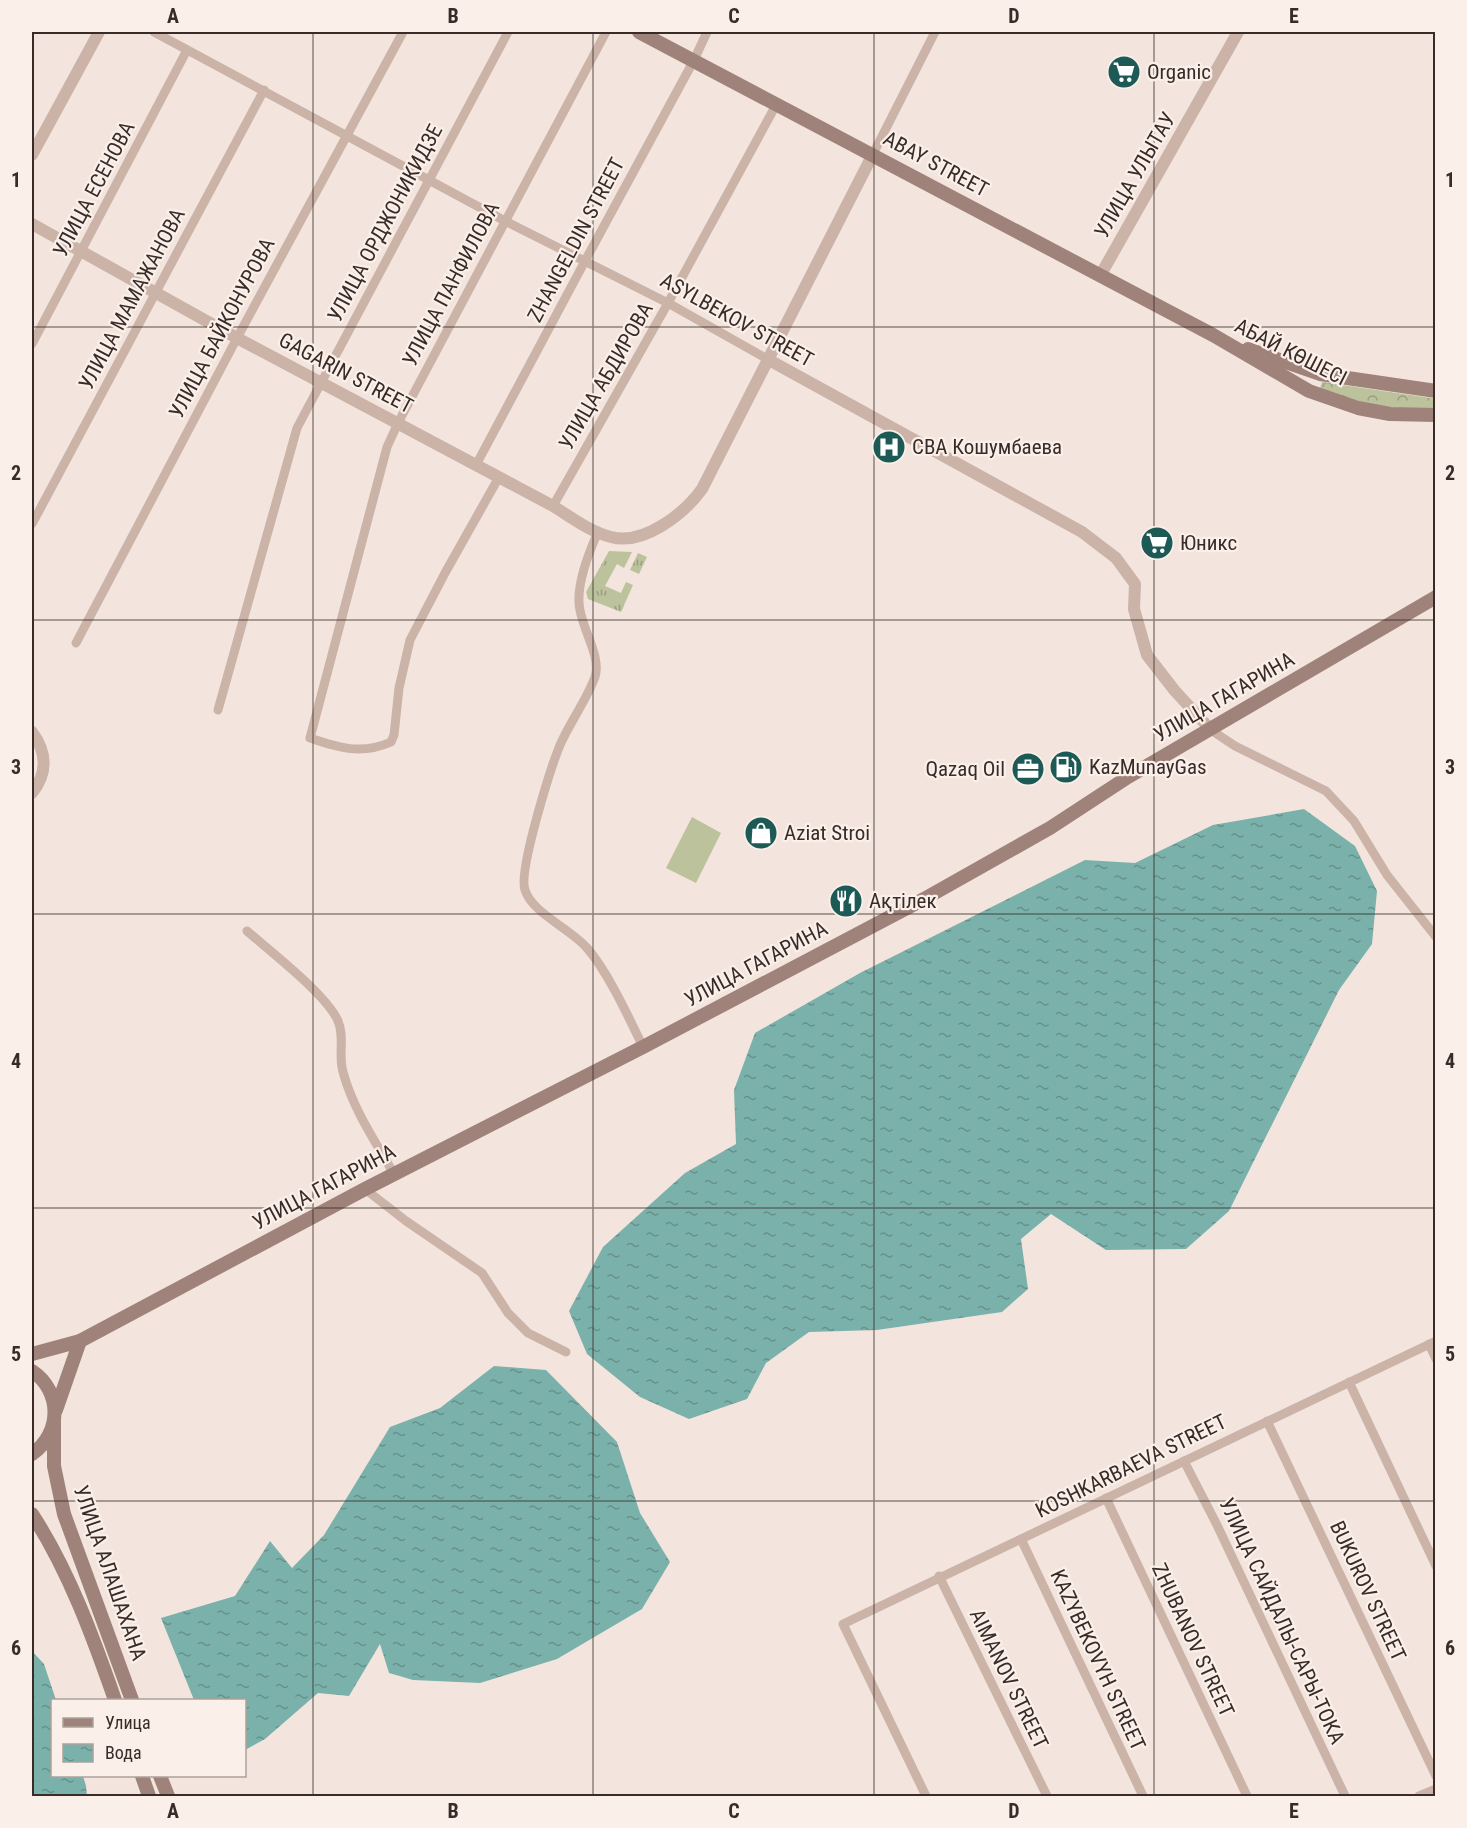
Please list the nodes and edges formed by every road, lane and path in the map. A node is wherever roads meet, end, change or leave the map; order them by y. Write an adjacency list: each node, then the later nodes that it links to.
1 (99, 32): 16 (street)
2 (154, 32): 10 (street, ASYLBEKOV STREET)
3 (403, 32): 14 (street, УЛИЦА БАЙКОНУРОВА)
4 (508, 32): 17 (street, УЛИЦА ОРДЖОНИКИДЗЕ)
5 (606, 32): 18 (street, УЛИЦА ПАНФИЛОВА)
6 (639, 32): 11 (main road, ABAY STREET)
7 (707, 32): 11 (street, ZHANGELDIN STREET)
8 (935, 32): 15 (street)
9 (1238, 32): 22 (street, УЛИЦА УЛЫТАУ)
10 (187, 50): 12 (street, ASYLBEKOV STREET); 20 (street, УЛИЦА ЕСЕНОВА)
11 (694, 60): 13 (main road, ABAY STREET); 21 (street, ZHANGELDIN STREET)
12 (264, 90): 14 (street, ASYLBEKOV STREET); 23 (street, УЛИЦА МАМАЖАНОВА)
13 (776, 105): 15 (main road, ABAY STREET); 24 (street, УЛИЦА АБДИРОВА)
14 (346, 135): 17 (street, ASYLBEKOV STREET); 26 (street, УЛИЦА БАЙКОНУРОВА)
15 (873, 154): 22 (main road, ABAY STREET); 28 (street)
16 (32, 155)
17 (429, 180): 18 (street, ASYLBEKOV STREET); 29 (street, УЛИЦА ОРДЖОНИКИДЗЕ)
18 (505, 221): 21 (street, ASYLBEKOV STREET); 32 (street, УЛИЦА ПАНФИЛОВА)
19 (32, 224): 20 (street, GAGARIN STREET)
20 (81, 253): 23 (street, GAGARIN STREET); 27 (street, УЛИЦА ЕСЕНОВА)
21 (585, 261): 24 (street, ASYLBEKOV STREET); 33 (street, ZHANGELDIN STREET)
22 (1100, 276): 25 (main road, ABAY STREET)
23 (156, 294): 26 (street, GAGARIN STREET); 36 (street, УЛИЦА МАМАЖАНОВА)
24 (668, 303): 28 (street, ASYLBEKOV STREET); 35 (street, УЛИЦА АБДИРОВА)
25 (1213, 335): 30 (main road, АБАЙ КӨШЕСІ); 31 (main road, АБАЙ КӨШЕСІ)
26 (237, 338): 29 (street, GAGARIN STREET); 39 (street, УЛИЦА БАЙКОНУРОВА)
27 (32, 344)
28 (769, 360): 37 (street, GAGARIN STREET); 41 (street, ASYLBEKOV STREET)
29 (321, 382): 32 (street, GAGARIN STREET); 40 (street, УЛИЦА ОРДЖОНИКИДЗЕ)
30 (1436, 391)
31 (1436, 415)
32 (398, 423): 33 (street, GAGARIN STREET); 34 (street, УЛИЦА ПАНФИЛОВА)
33 (476, 465): 34 (street, GAGARIN STREET)
34 (499, 477): 35 (street, GAGARIN STREET)
35 (553, 506): 37 (street, GAGARIN STREET)
36 (32, 524)
37 (598, 532): 46 (street)
38 (1436, 597): 41 (main road, УЛИЦА ГАГАРИНА)
39 (76, 643)
40 (218, 710)
41 (1211, 730): 45 (street); 46 (main road, УЛИЦА ГАГАРИНА)
42 (32, 732): 43 (street)
43 (32, 793)
44 (248, 931): 47 (street)
45 (1436, 937)
46 (643, 1047): 47 (main road, УЛИЦА ГАГАРИНА)
47 (394, 1174): 48 (main road, УЛИЦА ГАГАРИНА)
48 (365, 1189): 49 (main road, УЛИЦА ГАГАРИНА); 51 (street)
49 (80, 1341): 52 (main road, УЛИЦА ГАГАРИНА); 56 (main road)
50 (1432, 1343): 53 (street); 55 (street, KOSHKARBAEVA STREET)
51 (566, 1352)
52 (32, 1354)
53 (1436, 1359)
54 (32, 1371): 56 (main road)
55 (1349, 1382): 57 (street, KOSHKARBAEVA STREET); 63 (street)
56 (55, 1418): 58 (main road); 66 (main road, УЛИЦА АЛАШАХАНА)
57 (1267, 1421): 59 (street, KOSHKARBAEVA STREET); 67 (street, BUKUROV STREET)
58 (32, 1454)
59 (1184, 1461): 60 (street, KOSHKARBAEVA STREET); 77 (street, УЛИЦА САЙДАЛЫ-САРЫ-ТОКА)
60 (1106, 1498): 62 (street, KOSHKARBAEVA STREET); 76 (street, ZHUBANOV STREET)
61 (32, 1514): 65 (main road, УЛИЦА АЛАШАХАНА)
62 (1021, 1539): 64 (street, KOSHKARBAEVA STREET); 75 (street, KAZYBEKOVYH STREET)
63 (1436, 1566)
64 (939, 1576): 73 (street, KOSHKARBAEVA STREET); 74 (street, AIMANOV STREET)
65 (114, 1699)
66 (131, 1699)
67 (1436, 1776)
68 (142, 1777): 71 (main road)
69 (160, 1777): 72 (main road)
70 (1436, 1789): 78 (street)
71 (149, 1797)
72 (168, 1797)
73 (926, 1797)
74 (1047, 1797)
75 (1143, 1797)
76 (1247, 1797)
77 (1345, 1797)
78 (1419, 1797)

